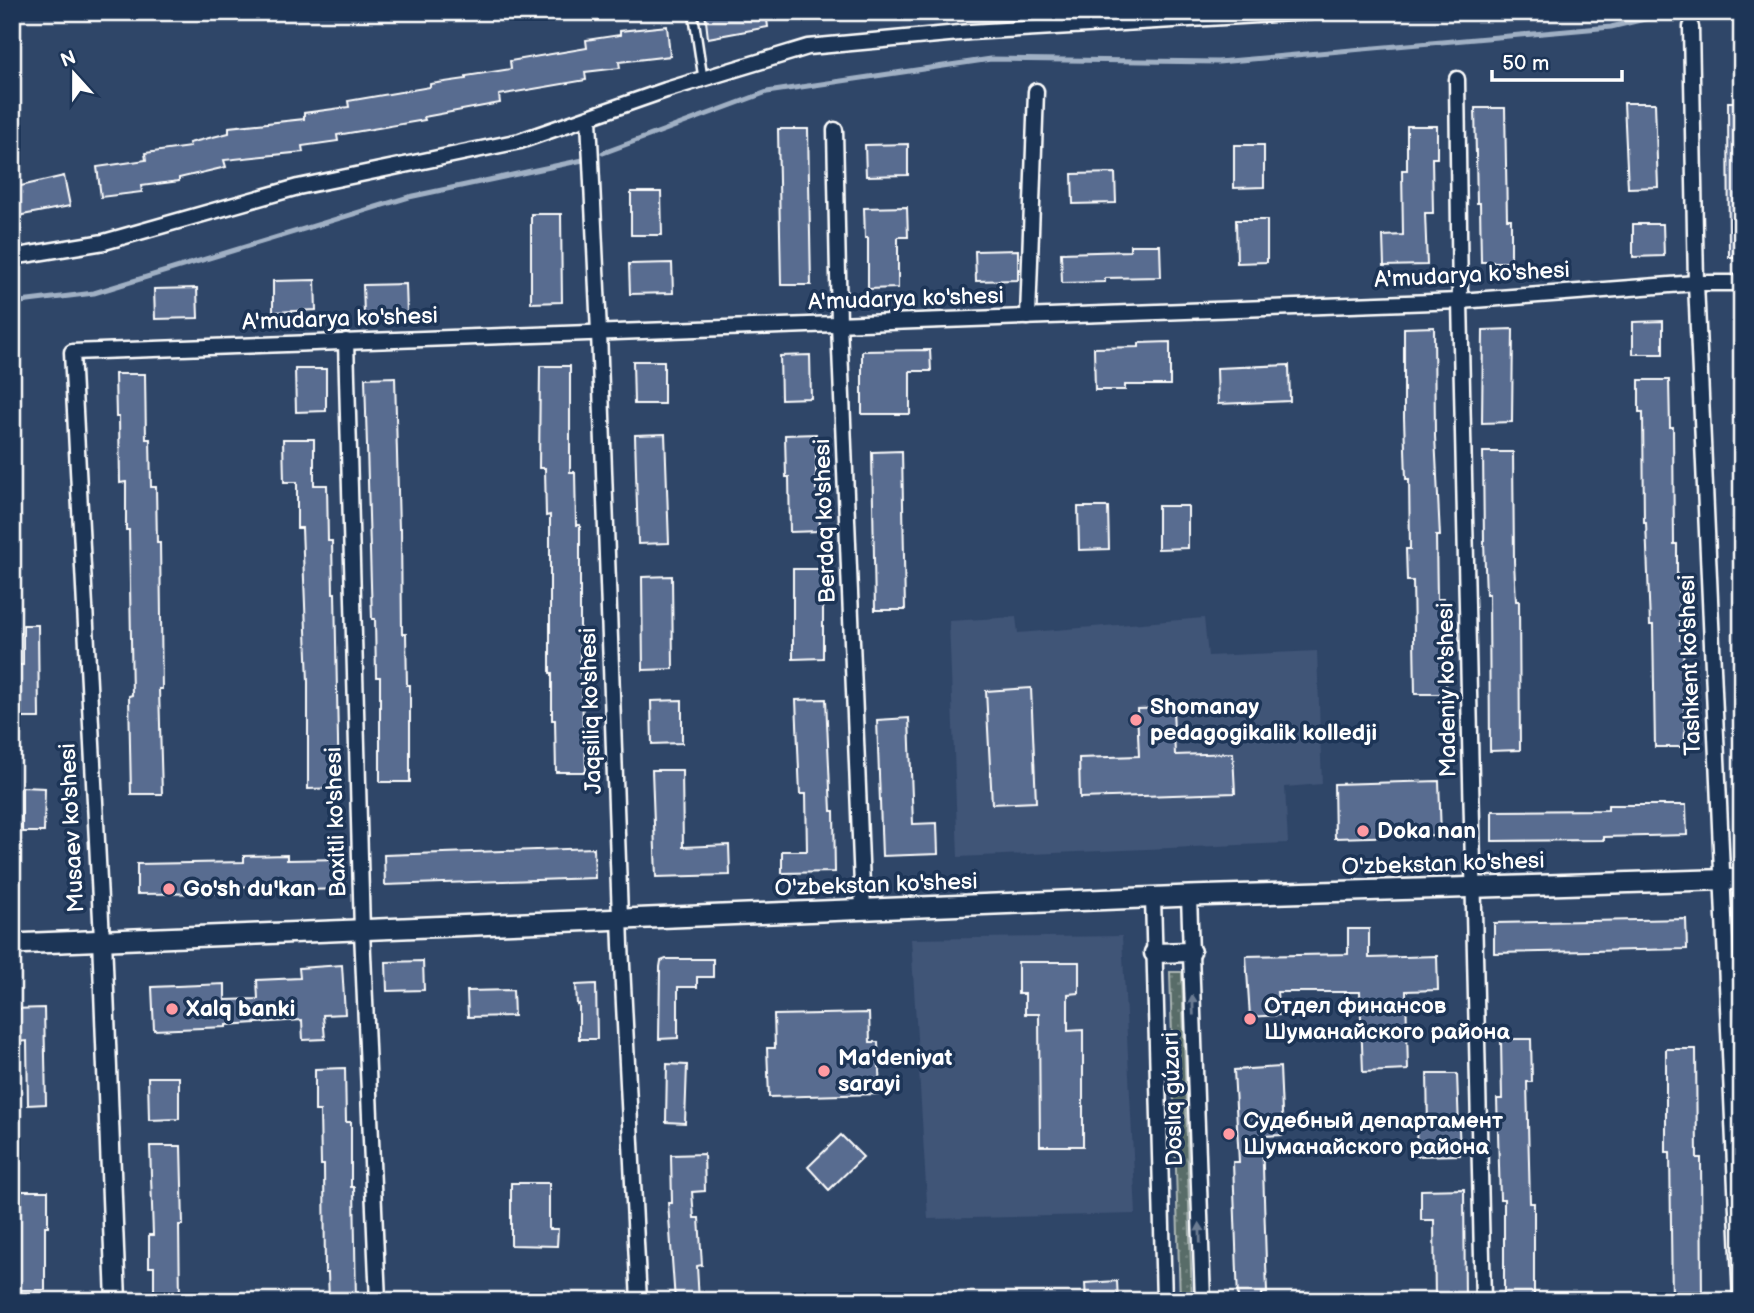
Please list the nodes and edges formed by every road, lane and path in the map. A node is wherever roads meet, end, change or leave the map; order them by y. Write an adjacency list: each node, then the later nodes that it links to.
1 (693, 12): 4 (lane)
2 (1310, 12): 4 (street)
3 (1691, 27): 10 (street, Tashkent ko'shesi)
4 (703, 79): 7 (street)
5 (1457, 79): 12 (street, Madeniy ko'shesi)
6 (1035, 91): 13 (street)
7 (589, 118): 9 (street); 15 (street, Jaqsiliq ko'shesi)
8 (835, 130): 14 (street, Berdaq ko'shesi)
9 (12, 257)
10 (1696, 282): 11 (street, A'mudarya ko'shesi); 12 (street, A'mudarya ko'shesi); 18 (street, Tashkent ko'shesi)
11 (1742, 283)
12 (1460, 301): 13 (street, A'mudarya ko'shesi); 19 (street, Madeniy ko'shesi)
13 (1028, 317): 14 (street, A'mudarya ko'shesi)
14 (839, 324): 15 (street, A'mudarya ko'shesi); 22 (street, Berdaq ko'shesi)
15 (600, 332): 16 (street, A'mudarya ko'shesi); 23 (street, Jaqsiliq ko'shesi)
16 (346, 341): 17 (street, A'mudarya ko'shesi); 24 (street, Baxitli ko'shesi)
17 (72, 352): 25 (street, Musaev ko'shesi)
18 (1732, 879): 19 (main road, O'zbekstan ko'shesi); 35 (street, Tashkent ko'shesi)
19 (1475, 887): 20 (main road, O'zbekstan ko'shesi); 34 (street, Madeniy ko'shesi)
20 (1189, 896): 21 (main road, O'zbekstan ko'shesi); 27 (street, Doslıq gúzari)
21 (1153, 898): 22 (main road, O'zbekstan ko'shesi); 28 (street, Doslıq gúzari)
22 (863, 910): 23 (main road, O'zbekstan ko'shesi)
23 (621, 920): 24 (main road, O'zbekstan ko'shesi); 31 (street, Jaqsiliq ko'shesi)
24 (362, 931): 25 (main road, O'zbekstan ko'shesi); 30 (street, Baxitli ko'shesi)
25 (102, 939): 26 (main road, O'zbekstan ko'shesi); 29 (street, Musaev ko'shesi)
26 (12, 944)
27 (1191, 952): 28 (street); 33 (street, Doslıq gúzari, one-way to 27)
28 (1154, 953): 32 (street, Doslıq gúzari)
29 (116, 1301)
30 (378, 1301)
31 (639, 1301)
32 (1164, 1301)
33 (1203, 1301)
34 (1483, 1301)
35 (1741, 1301)

